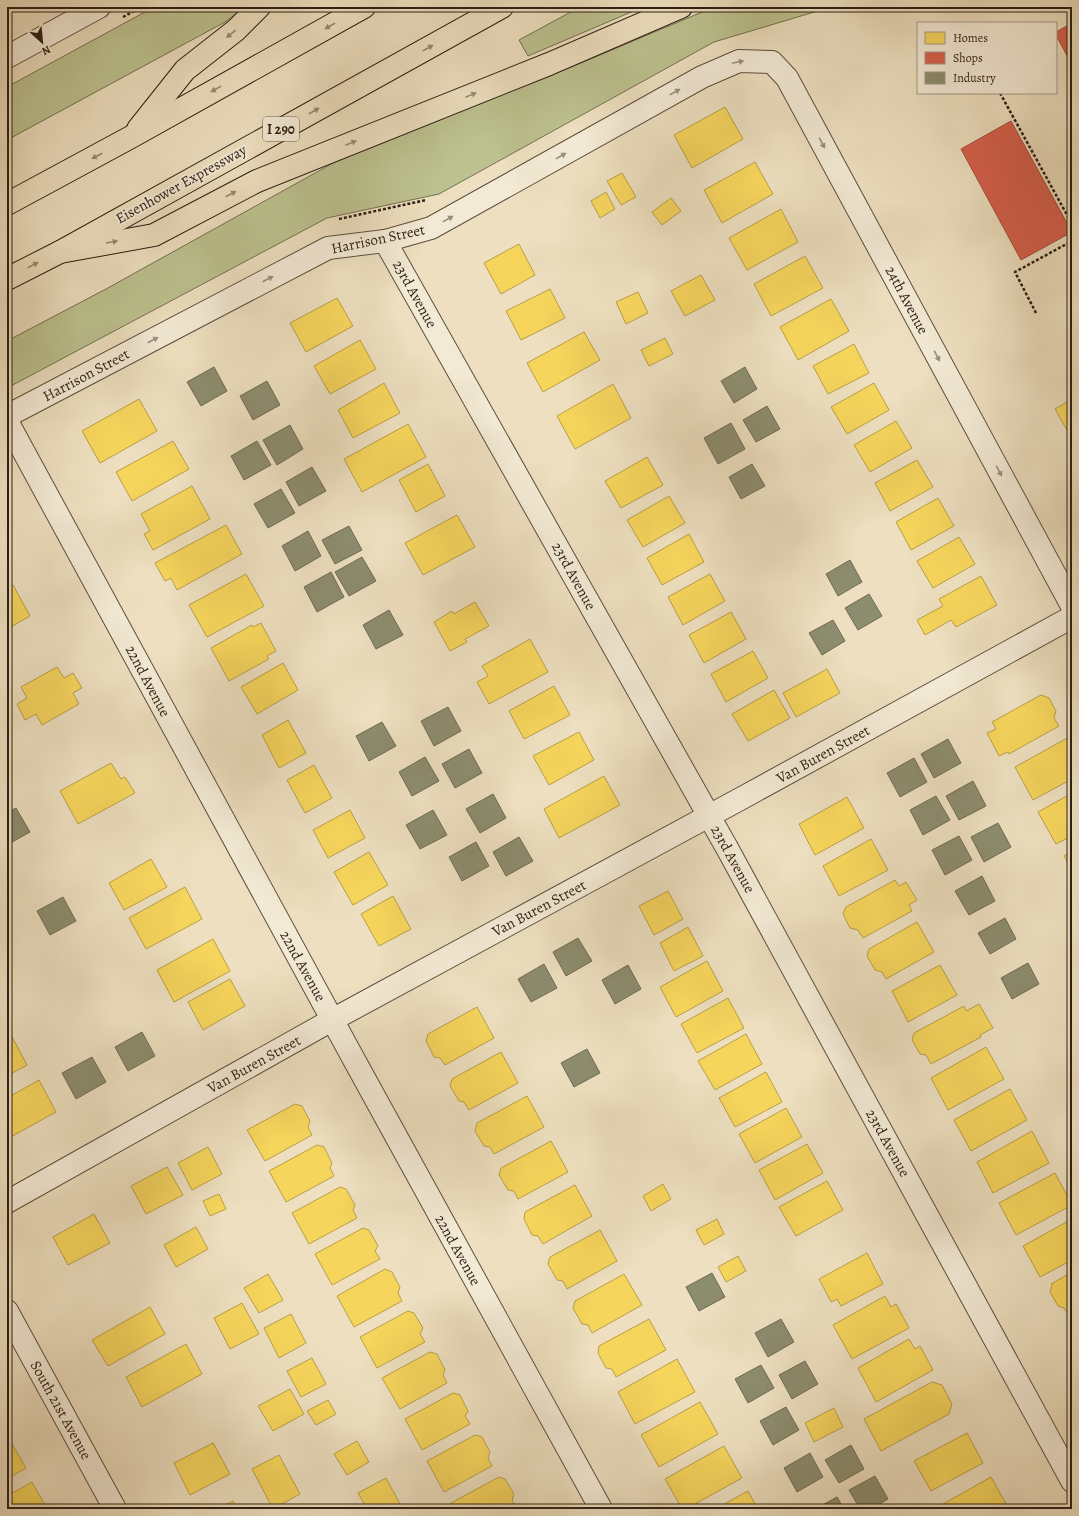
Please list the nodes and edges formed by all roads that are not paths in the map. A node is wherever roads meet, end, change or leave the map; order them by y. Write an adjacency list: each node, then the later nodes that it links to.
1 (99, 7): 6 (street)
2 (259, 7): 8 (highway, one-way to 8)
3 (364, 7): 8 (highway, one-way to 8)
4 (502, 7): 11 (highway, Eisenhower Expressway / I 290, one-way to 4)
5 (681, 7): 11 (highway, one-way to 5)
6 (7, 57)
7 (702, 77): 10 (street, Harrison Street, one-way to 7); 15 (street, 24th Avenue, one-way to 15)
8 (131, 137): 9 (highway, one-way to 9)
9 (7, 204)
10 (385, 241): 13 (street, Harrison Street, one-way to 10); 17 (street, 23rd Avenue)
11 (60, 252): 12 (highway, Eisenhower Expressway / I 290, one-way to 11)
12 (7, 279)
13 (7, 416)
14 (7, 421): 18 (street, 22nd Avenue)
15 (1072, 606)
16 (1072, 617): 17 (street, Van Buren Street)
17 (709, 816): 18 (street, Van Buren Street); 21 (street, 23rd Avenue)
18 (332, 1020): 19 (street, Van Buren Street); 23 (street, 22nd Avenue)
19 (7, 1202)
20 (7, 1311): 22 (street, South 21st Avenue)
21 (1072, 1481)
22 (116, 1509)
23 (601, 1509)

